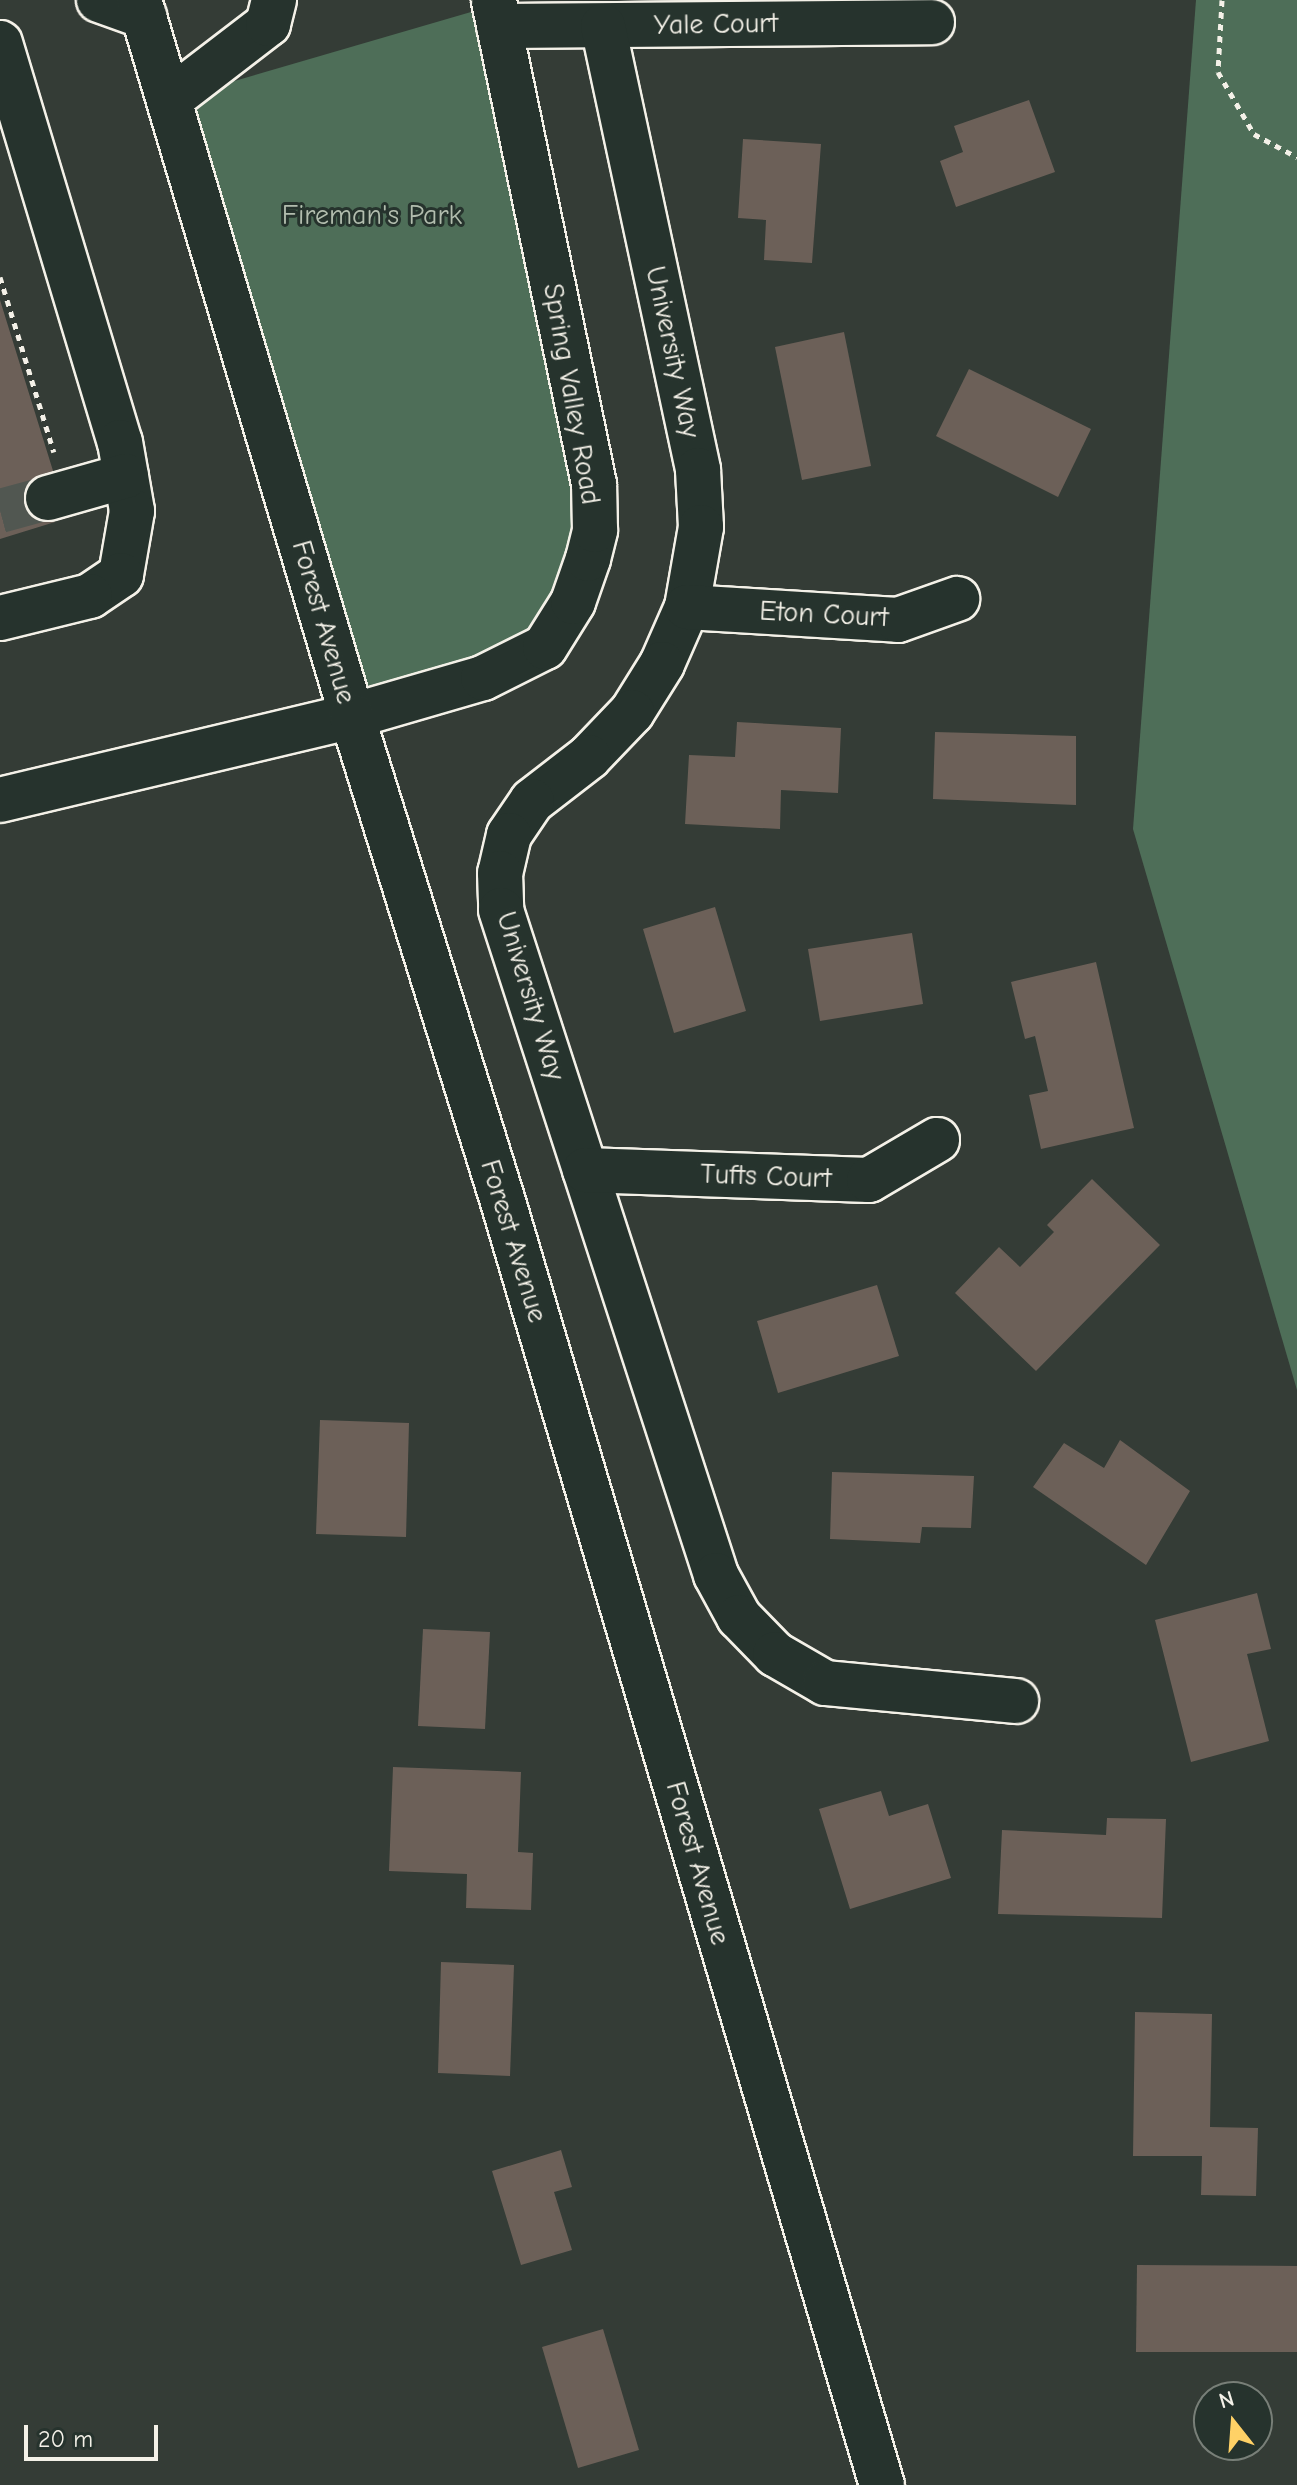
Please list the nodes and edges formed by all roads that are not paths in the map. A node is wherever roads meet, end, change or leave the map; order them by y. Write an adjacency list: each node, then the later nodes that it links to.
1 (99, 0): 3 (street)
2 (274, 0): 8 (street)
3 (142, 8): 8 (street, Forest Avenue)
4 (496, 13): 6 (street, Yale Court); 14 (street, Spring Valley Road)
5 (932, 22): 6 (street, Yale Court)
6 (603, 26): 12 (street, University Way)
7 (0, 43): 9 (street)
8 (169, 100): 14 (street, Forest Avenue)
9 (126, 476): 10 (street); 13 (street)
10 (48, 498)
11 (957, 599): 12 (street, Eton Court)
12 (687, 607): 17 (street, University Way)
13 (0, 618)
14 (352, 716): 15 (street, Spring Valley Road); 19 (street, Forest Avenue)
15 (0, 800)
16 (937, 1140): 17 (street, Tufts Court)
17 (585, 1170): 18 (street, University Way)
18 (1016, 1701)
19 (882, 2485)

